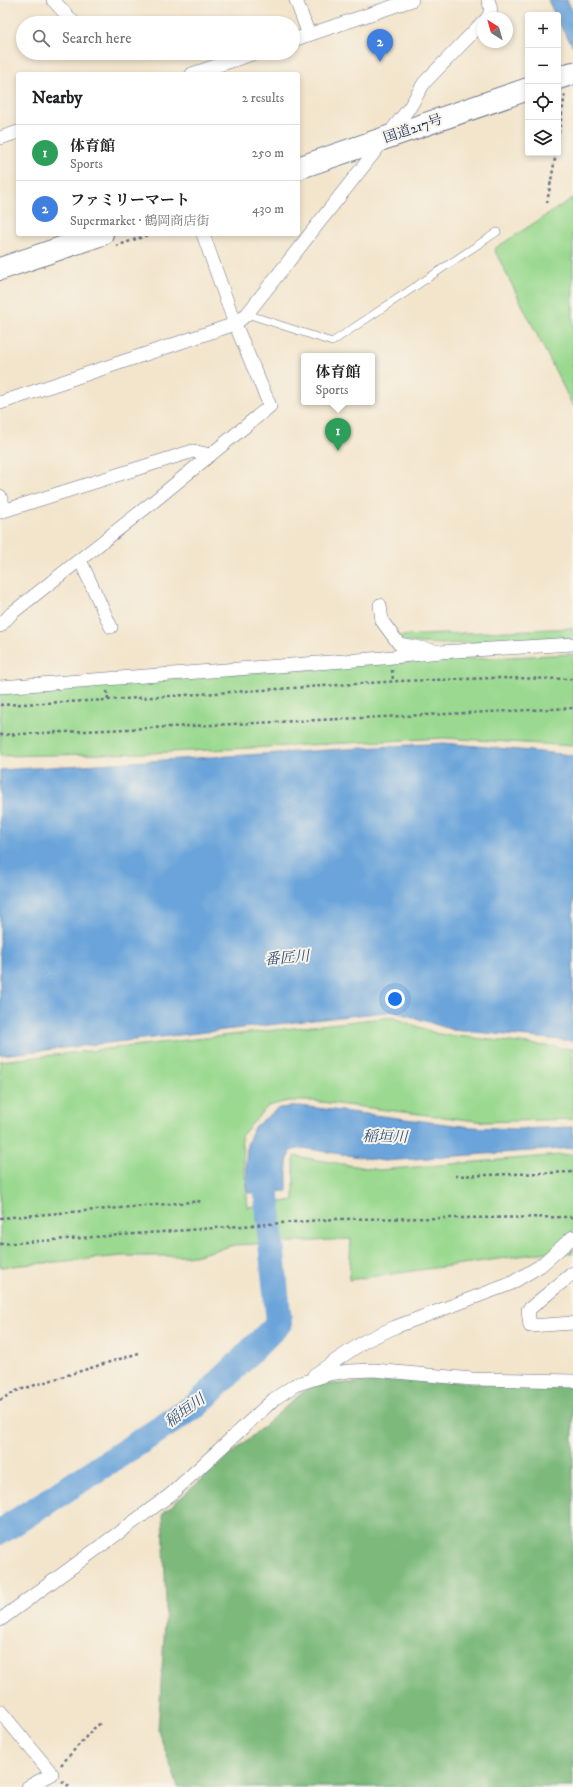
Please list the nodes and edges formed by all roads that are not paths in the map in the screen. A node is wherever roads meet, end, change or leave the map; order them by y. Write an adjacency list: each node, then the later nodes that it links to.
1 (53, 0): 6 (street)
2 (296, 0): 8 (street)
3 (412, 0): 8 (street)
4 (488, 0): 5 (street)
5 (490, 12)
6 (68, 16)
7 (477, 28): 15 (street)
8 (309, 35): 9 (street)
9 (300, 38)
10 (234, 60): 11 (street)
11 (198, 72)
12 (525, 90): 15 (highway, 国道217号)
13 (16, 133): 14 (street)
14 (0, 138)
15 (384, 140): 16 (highway, 国道217号); 21 (street)
16 (300, 167)
17 (497, 232): 21 (lane)
18 (96, 236): 20 (highway)
19 (203, 236): 22 (street)
20 (0, 269)
21 (247, 314): 22 (street)
22 (235, 324): 23 (street); 24 (street)
23 (0, 403)
24 (210, 455): 26 (street); 27 (street)
25 (0, 496): 26 (street)
26 (3, 511)
27 (80, 560): 29 (street); 30 (street)
28 (380, 605): 32 (street)
29 (0, 626)
30 (111, 627)
31 (573, 644): 32 (street)
32 (440, 652): 33 (street)
33 (0, 687)
34 (573, 1237): 37 (street)
35 (573, 1273): 36 (street)
36 (573, 1323)
37 (306, 1381): 38 (street); 39 (street)
38 (573, 1381)
39 (0, 1620)
40 (0, 1711): 41 (street)
41 (28, 1787)

